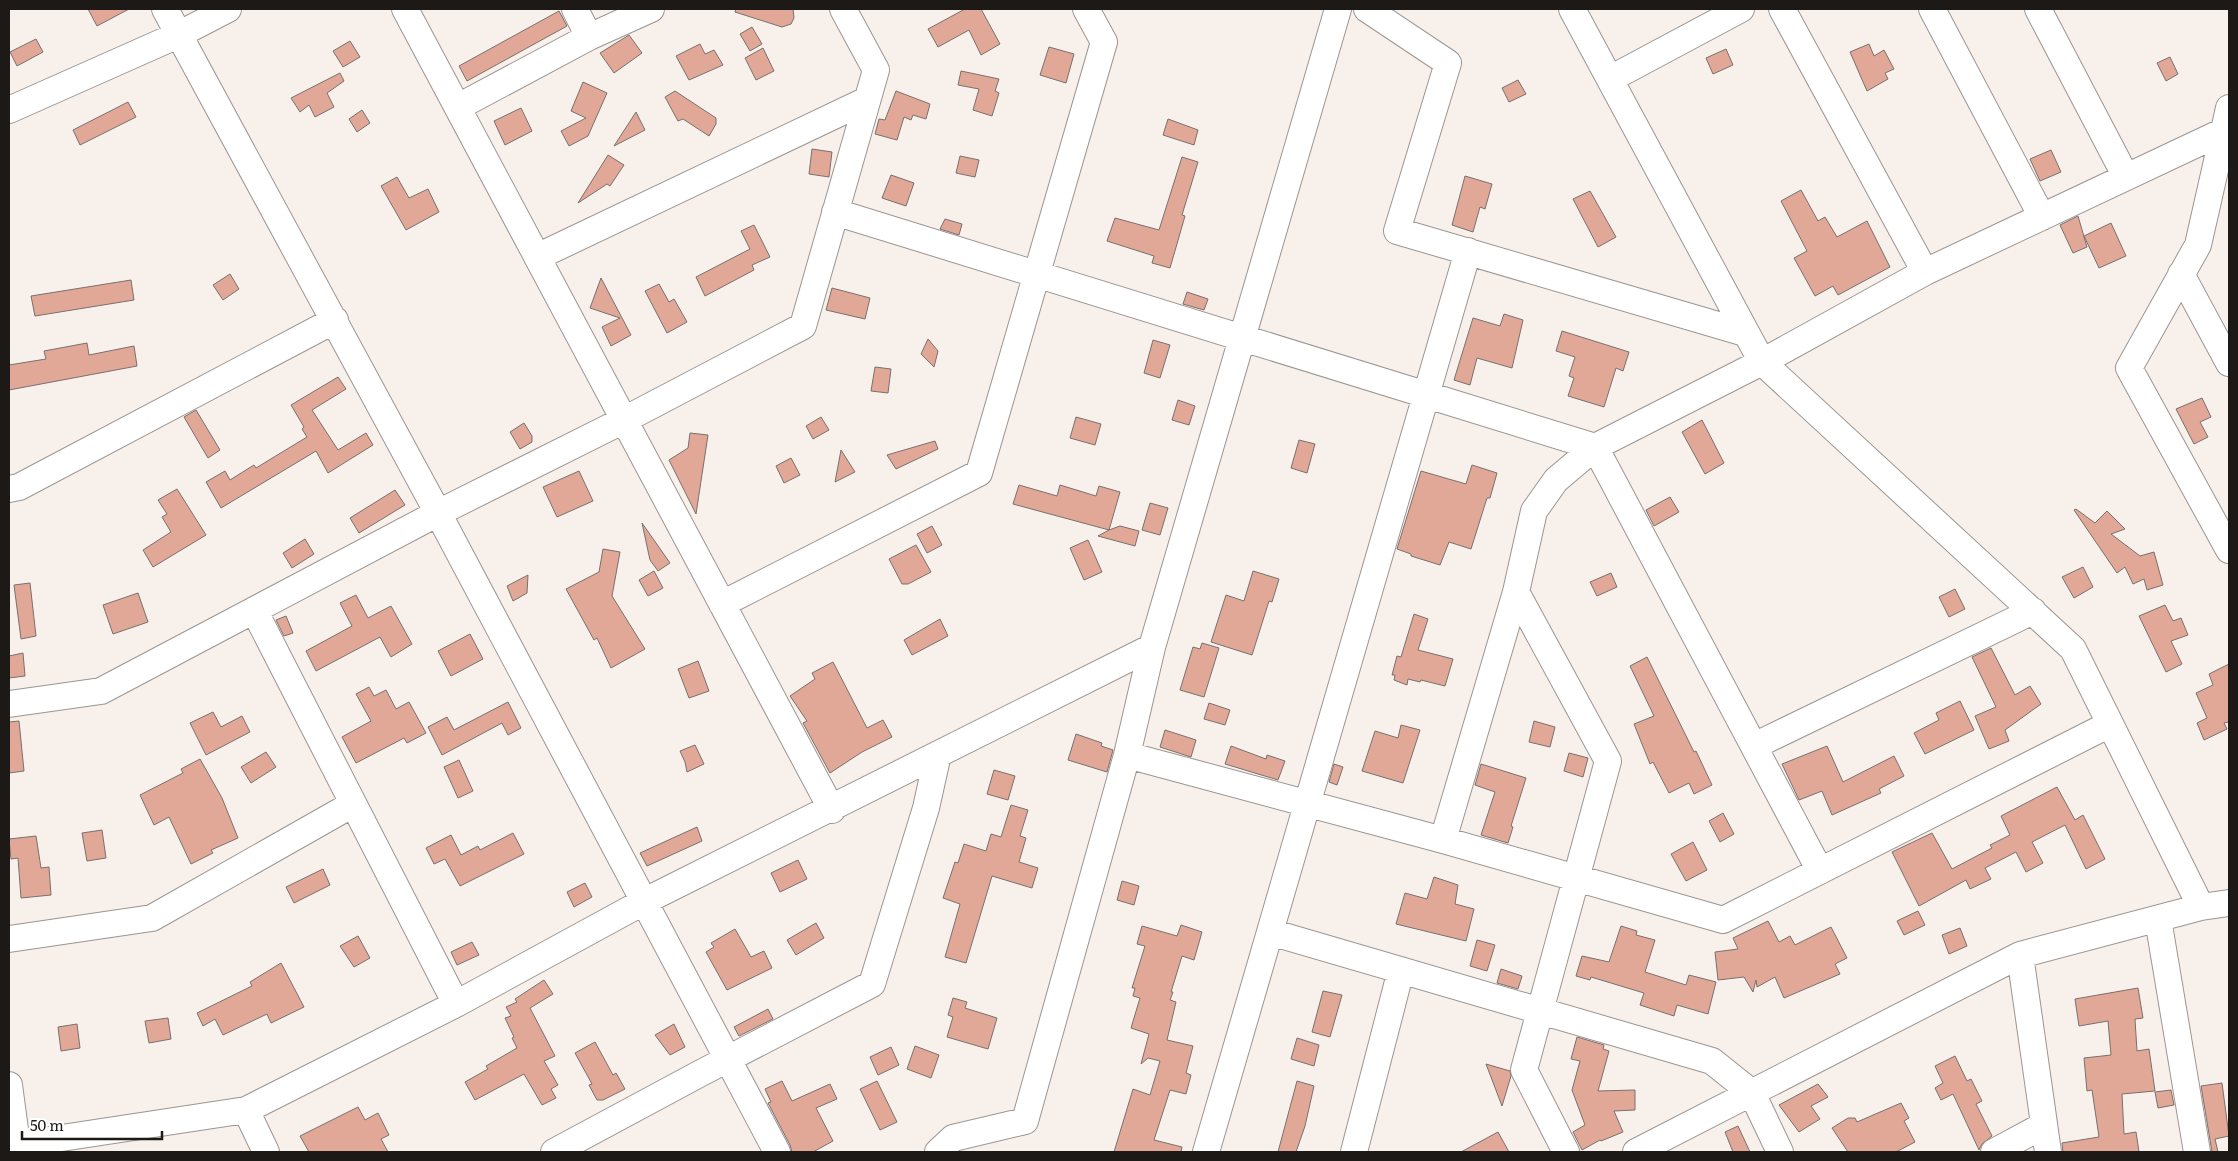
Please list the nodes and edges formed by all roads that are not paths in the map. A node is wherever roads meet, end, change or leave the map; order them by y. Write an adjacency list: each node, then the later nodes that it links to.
1 (165, 9): 15 (street)
2 (228, 9): 15 (street)
3 (405, 9): 19 (street)
4 (575, 9): 16 (street)
5 (651, 9): 16 (street)
6 (843, 9): 18 (street)
7 (1086, 9): 28 (street)
8 (1338, 9): 32 (street)
9 (1367, 9): 25 (street)
10 (1572, 9): 17 (street)
11 (1741, 9): 17 (street)
12 (1782, 9): 27 (street)
13 (1932, 9): 24 (street)
14 (2038, 9): 22 (street)
15 (178, 35): 20 (street); 30 (street)
16 (589, 37): 19 (street)
17 (1610, 79): 31 (street)
18 (867, 100): 23 (street); 26 (street)
19 (458, 107): 26 (street)
20 (9, 110)
21 (2227, 119): 22 (street); 29 (street)
22 (2126, 177): 24 (street)
23 (835, 212): 28 (street); 36 (street)
24 (2042, 217): 27 (street)
25 (1468, 251): 31 (street); 35 (street)
26 (537, 257): 36 (street)
27 (1925, 272): 33 (street)
28 (1036, 274): 32 (street); 43 (street)
29 (2182, 274): 34 (street); 39 (street)
30 (335, 320): 38 (street); 40 (street)
31 (1745, 333): 33 (street)
32 (1243, 338): 35 (street); 46 (street)
33 (1762, 362): 37 (street); 45 (street)
34 (2229, 363)
35 (1426, 395): 37 (street); 52 (street)
36 (624, 420): 40 (street); 43 (street)
37 (1595, 447): 42 (street); 49 (street)
38 (9, 489)
39 (2219, 512): 41 (street)
40 (438, 513): 44 (street); 58 (street)
41 (2229, 550)
42 (1516, 592): 55 (street); 57 (street)
43 (722, 604): 54 (street)
44 (254, 610): 47 (street); 53 (street)
45 (2033, 612): 48 (street); 49 (street)
46 (1152, 648): 50 (street); 51 (street)
47 (9, 704)
48 (2110, 724): 56 (street); 60 (street)
49 (1754, 746): 56 (street)
50 (938, 754): 54 (street); 68 (street)
51 (1127, 755): 52 (street); 77 (street)
52 (1306, 802): 55 (street); 62 (street)
53 (353, 804): 63 (street); 66 (street)
54 (832, 810): 58 (street)
55 (1442, 840): 57 (street)
56 (1820, 871): 57 (street)
57 (1576, 878): 67 (street)
58 (645, 901): 66 (street); 68 (street)
59 (2229, 903): 60 (street)
60 (2201, 907): 61 (street)
61 (2158, 919): 64 (street); 85 (street)
62 (1270, 932): 65 (street); 78 (street)
63 (9, 939)
64 (2020, 955): 70 (street); 72 (street)
65 (1401, 970): 67 (street); 79 (street)
66 (456, 1004): 71 (street)
67 (1539, 1010): 70 (street); 80 (street)
68 (728, 1059): 75 (street); 76 (street)
69 (9, 1085): 73 (street)
70 (1752, 1093): 81 (street); 82 (street)
71 (246, 1110): 73 (street); 74 (street)
72 (2044, 1125): 83 (street); 84 (street)
73 (15, 1148)
74 (266, 1152)
75 (554, 1152)
76 (777, 1152)
77 (938, 1152)
78 (1206, 1152)
79 (1354, 1152)
80 (1566, 1152)
81 (1636, 1152)
82 (1780, 1152)
83 (1994, 1152)
84 (2048, 1152)
85 (2197, 1152)

